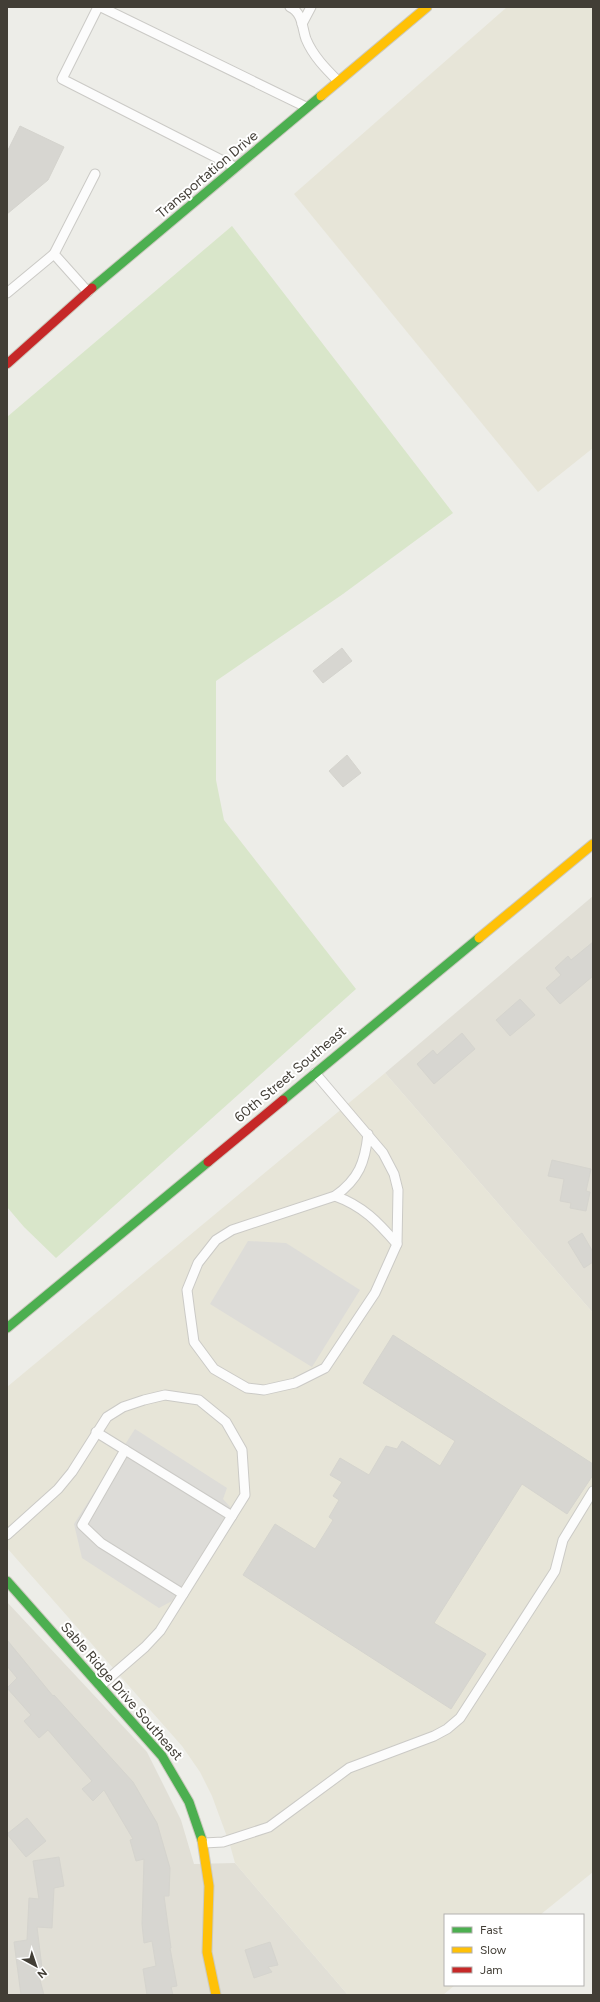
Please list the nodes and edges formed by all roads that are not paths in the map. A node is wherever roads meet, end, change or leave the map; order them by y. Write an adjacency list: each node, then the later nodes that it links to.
1 (100, 7): 7 (lane); 8 (lane)
2 (290, 7): 5 (lane)
3 (311, 7): 5 (lane)
4 (427, 7): 6 (street, Transportation Drive)
5 (302, 24): 6 (lane)
6 (338, 81): 7 (street, Transportation Drive)
7 (307, 108): 8 (street, Transportation Drive)
8 (236, 168): 11 (street, Transportation Drive)
9 (95, 174): 10 (lane)
10 (54, 254): 11 (lane); 12 (lane)
11 (88, 292): 13 (street, Transportation Drive)
12 (7, 293)
13 (7, 364)
14 (593, 844): 15 (street, 60th Street Southeast)
15 (314, 1072): 16 (lane); 19 (street, 60th Street Southeast)
16 (368, 1134): 17 (lane); 18 (lane)
17 (335, 1196): 18 (lane); 18 (lane)
18 (397, 1244)
19 (7, 1328)
20 (96, 1432): 21 (lane); 23 (lane); 24 (lane)
21 (125, 1450): 23 (lane); 26 (lane)
22 (593, 1491): 28 (lane)
23 (232, 1516): 26 (lane)
24 (7, 1535)
25 (7, 1581): 27 (street, Sable Ridge Drive Southeast)
26 (183, 1594): 27 (lane)
27 (100, 1686): 28 (street, Sable Ridge Drive Southeast)
28 (204, 1843): 29 (street, Sable Ridge Drive Southeast)
29 (216, 1995)

